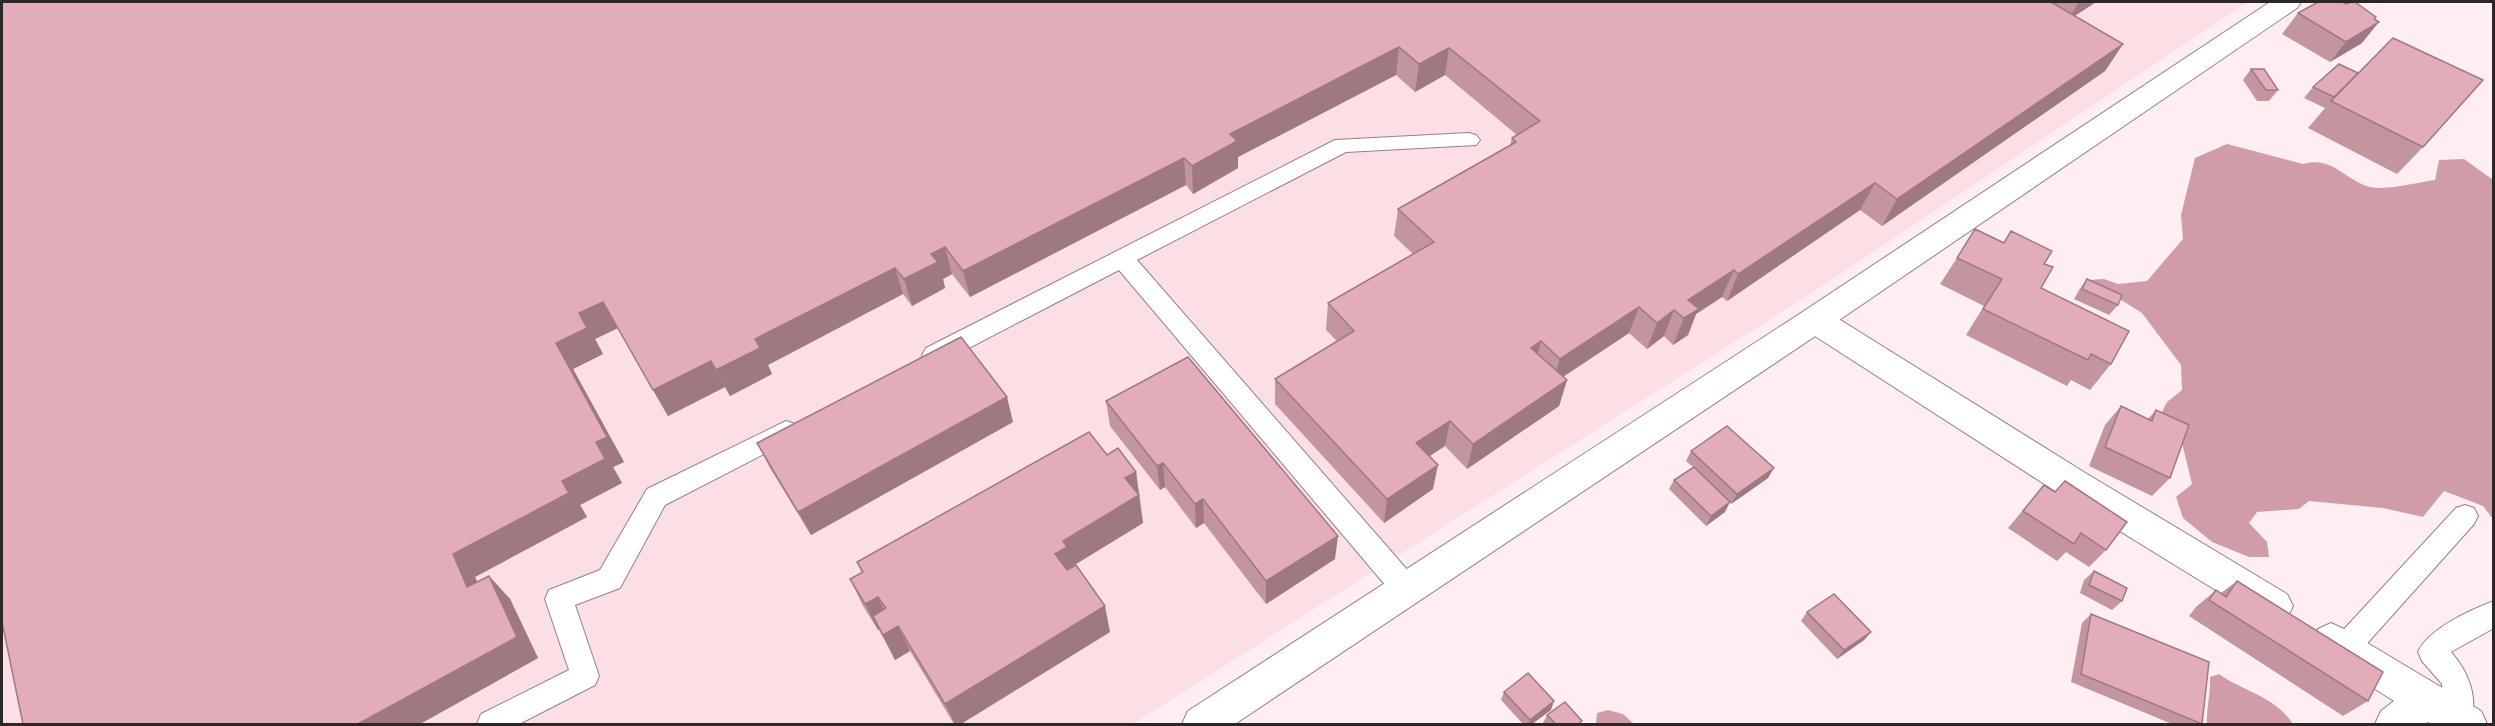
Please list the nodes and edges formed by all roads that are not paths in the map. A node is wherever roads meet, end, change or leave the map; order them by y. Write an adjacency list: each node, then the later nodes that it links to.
1 (2288, 2): 4 (street)
2 (1469, 140): 3 (lane)
3 (1122, 258): 5 (lane); 8 (lane)
4 (1815, 320): 8 (street); 10 (street)
5 (910, 367)
6 (804, 421): 12 (lane)
7 (2465, 516): 10 (lane)
8 (1407, 590): 13 (street)
9 (2493, 613): 11 (lane)
10 (2344, 649): 11 (street)
11 (2451, 714): 14 (street)
12 (492, 724)
13 (1202, 724)
14 (2395, 724)

